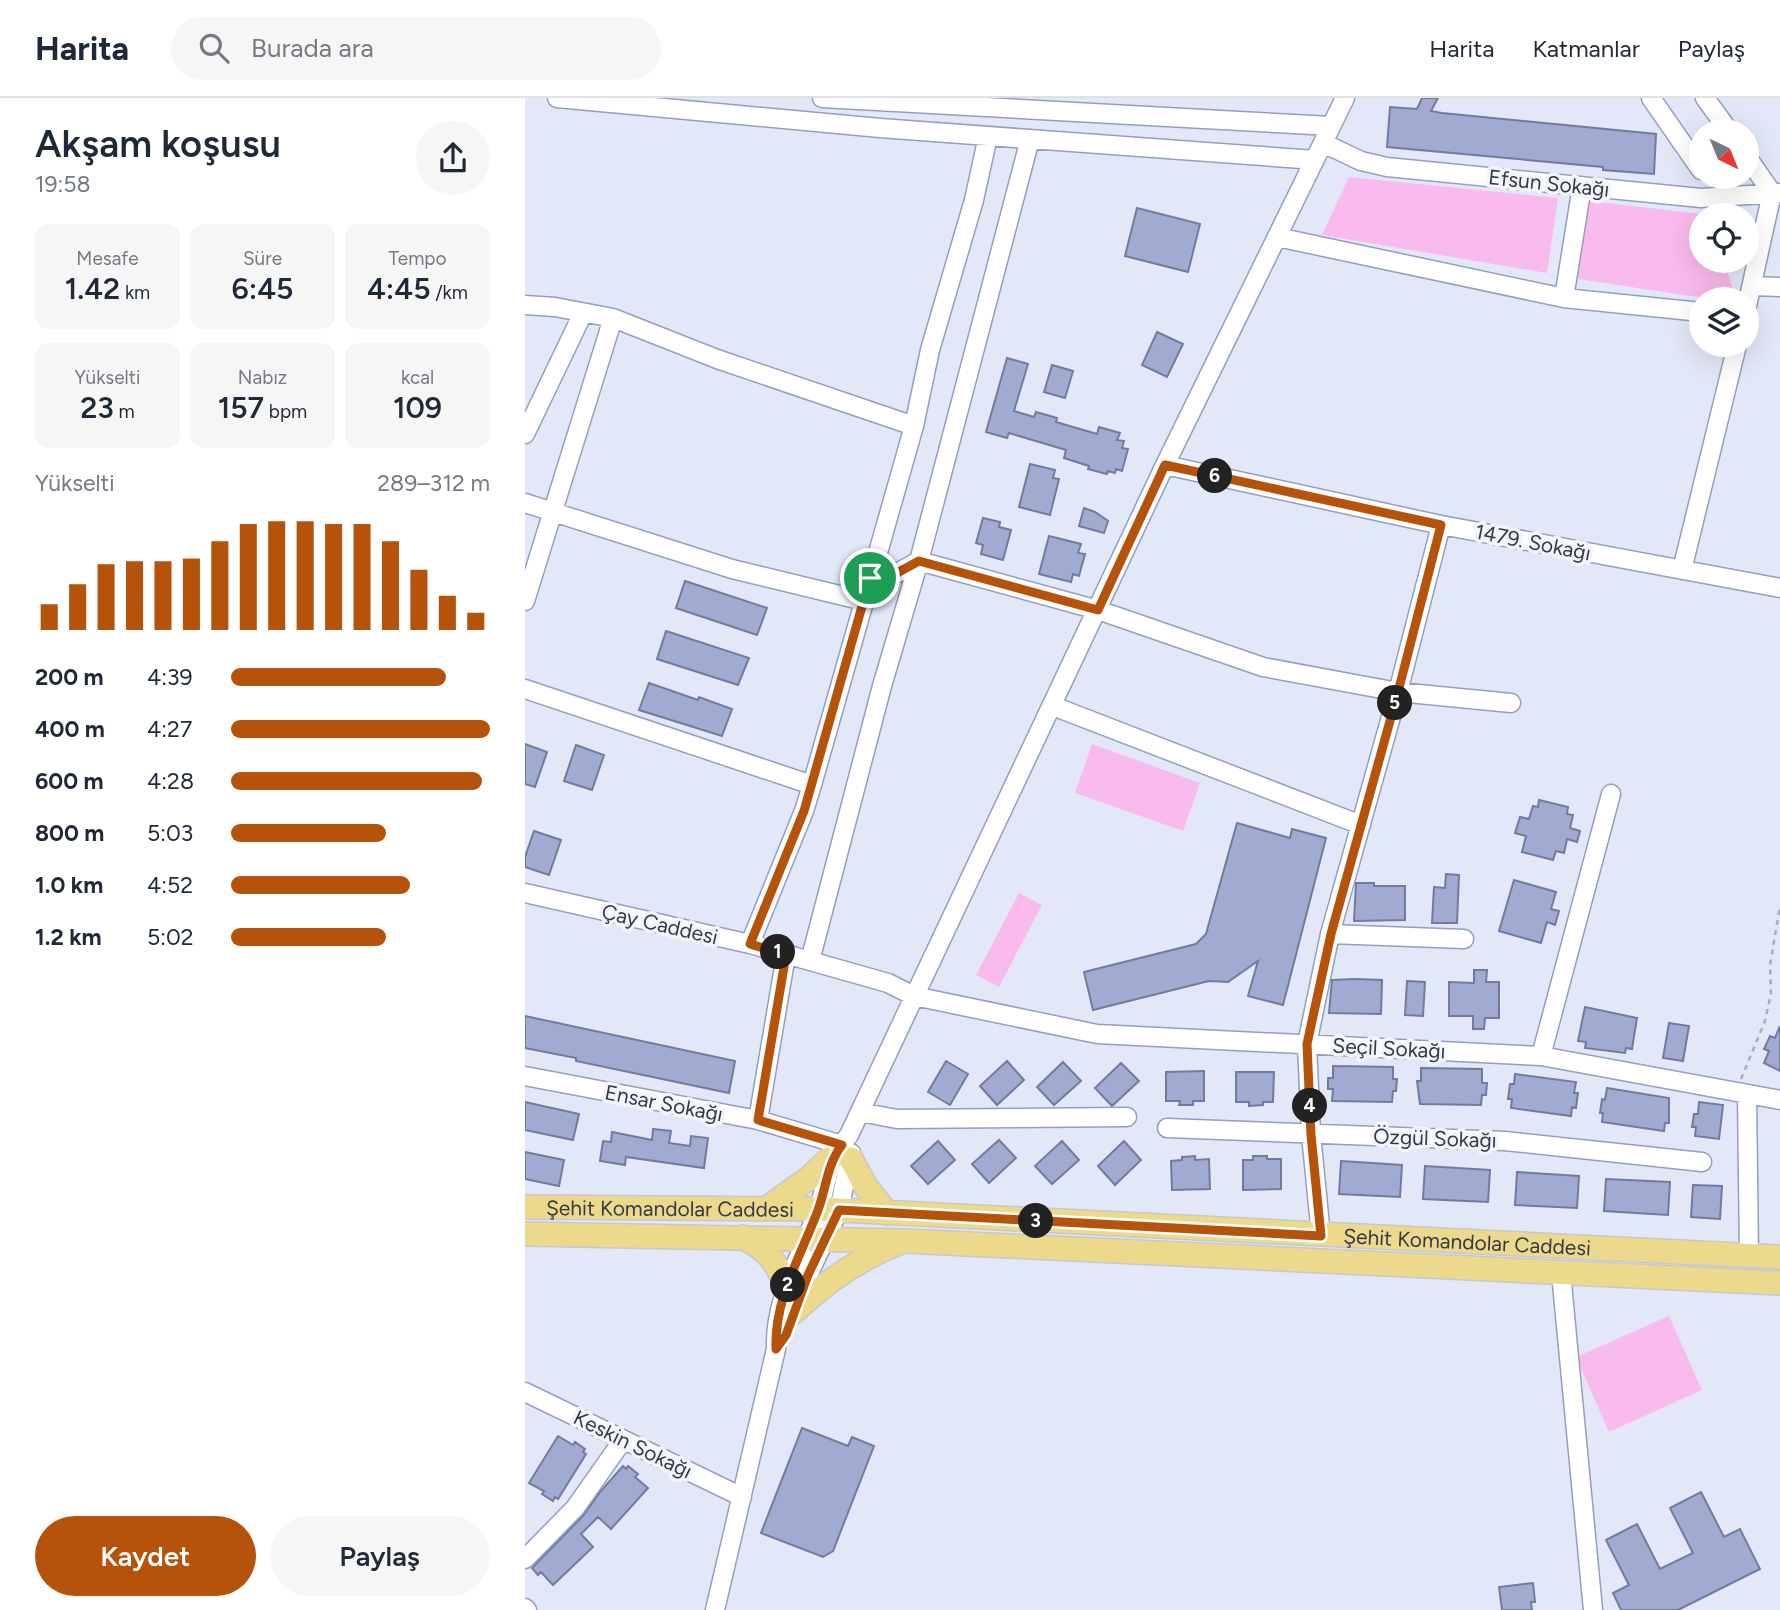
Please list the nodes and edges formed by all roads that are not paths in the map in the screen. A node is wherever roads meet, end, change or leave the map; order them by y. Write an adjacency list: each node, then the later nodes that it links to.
1 (557, 98): 10 (street)
2 (823, 98): 6 (street)
3 (1345, 98): 9 (street)
4 (1651, 98): 12 (street)
5 (1705, 98): 8 (street)
6 (1015, 104): 7 (street)
7 (1046, 105): 9 (street)
8 (1720, 119)
9 (1327, 135): 13 (street); 15 (street, Efsun Sokağı)
10 (988, 136): 11 (street); 28 (street)
11 (1030, 139): 13 (street); 34 (street)
12 (1689, 153)
13 (1315, 160): 19 (street)
14 (1759, 172): 17 (street)
15 (1582, 187): 18 (street, Efsun Sokağı); 22 (street)
16 (1714, 189): 18 (street)
17 (1776, 193): 18 (street, Efsun Sokağı); 20 (street)
18 (1719, 197)
19 (1277, 237): 22 (street); 30 (street)
20 (1752, 286): 21 (street)
21 (1780, 287)
22 (1564, 298): 24 (street)
23 (525, 305): 25 (street)
24 (1689, 311)
25 (583, 313): 26 (street); 29 (street)
26 (613, 318): 28 (street); 32 (street)
27 (1734, 357): 35 (street)
28 (914, 426): 36 (street)
29 (525, 434)
30 (1165, 465): 33 (street, 1479. Sokağı); 40 (street)
31 (525, 503): 32 (street)
32 (552, 513): 38 (street); 39 (street)
33 (1441, 525): 35 (street, 1479. Sokağı); 42 (street)
34 (919, 561): 36 (street); 40 (street); 53 (street)
35 (1682, 570): 37 (street, 1479. Sokağı)
36 (870, 578): 39 (street)
37 (1780, 588)
38 (525, 601)
39 (864, 601): 45 (street)
40 (1098, 610): 42 (street); 44 (street)
41 (525, 689): 45 (street)
42 (1398, 692): 43 (street); 47 (street)
43 (1511, 703)
44 (1053, 706): 47 (street); 54 (street)
45 (812, 785): 51 (street)
46 (1611, 794): 56 (street)
47 (1361, 825): 49 (street)
48 (525, 893): 51 (street, Çay Caddesi)
49 (1331, 934): 50 (street); 55 (street)
50 (1464, 939)
51 (750, 944): 52 (street, Çay Caddesi)
52 (786, 955): 53 (street, Çay Caddesi); 62 (street)
53 (810, 961): 54 (street, Çay Caddesi)
54 (914, 996): 55 (street, Seçil Sokağı); 60 (street)
55 (1307, 1044): 56 (street, Seçil Sokağı); 64 (street)
56 (1541, 1056): 58 (street, Seçil Sokağı)
57 (525, 1076): 62 (street, Ensar Sokağı)
58 (1741, 1094): 59 (street, Seçil Sokağı); 76 (street)
59 (1780, 1100)
60 (860, 1112): 61 (street); 65 (street)
61 (1127, 1117)
62 (758, 1120): 65 (street, Ensar Sokağı)
63 (1167, 1128): 64 (street, Özgül Sokağı)
64 (1311, 1135): 66 (street, Özgül Sokağı); 72 (street)
65 (844, 1149): 68 (main road); 69 (street); 70 (main road)
66 (1702, 1162)
67 (525, 1207): 68 (main road, Şehit Komandolar Caddesi)
68 (766, 1209): 69 (main road, Şehit Komandolar Caddesi)
69 (829, 1210): 70 (main road, Şehit Komandolar Caddesi); 74 (street)
70 (887, 1213): 72 (main road, Şehit Komandolar Caddesi)
71 (525, 1234): 73 (main road, Şehit Komandolar Caddesi)
72 (1321, 1236): 76 (main road, Şehit Komandolar Caddesi)
73 (742, 1237): 74 (main road, Şehit Komandolar Caddesi); 80 (main road)
74 (815, 1238): 75 (main road, Şehit Komandolar Caddesi); 80 (street)
75 (906, 1241): 78 (main road, Şehit Komandolar Caddesi); 80 (main road)
76 (1749, 1255): 77 (main road, Şehit Komandolar Caddesi)
77 (1780, 1257)
78 (1561, 1272): 79 (main road, Şehit Komandolar Caddesi); 86 (street)
79 (1780, 1283)
80 (790, 1302): 83 (street)
81 (525, 1392): 82 (street, Keskin Sokağı)
82 (623, 1440): 83 (street, Keskin Sokağı); 84 (street)
83 (742, 1497): 85 (street)
84 (525, 1559)
85 (715, 1610)
86 (1593, 1610)

